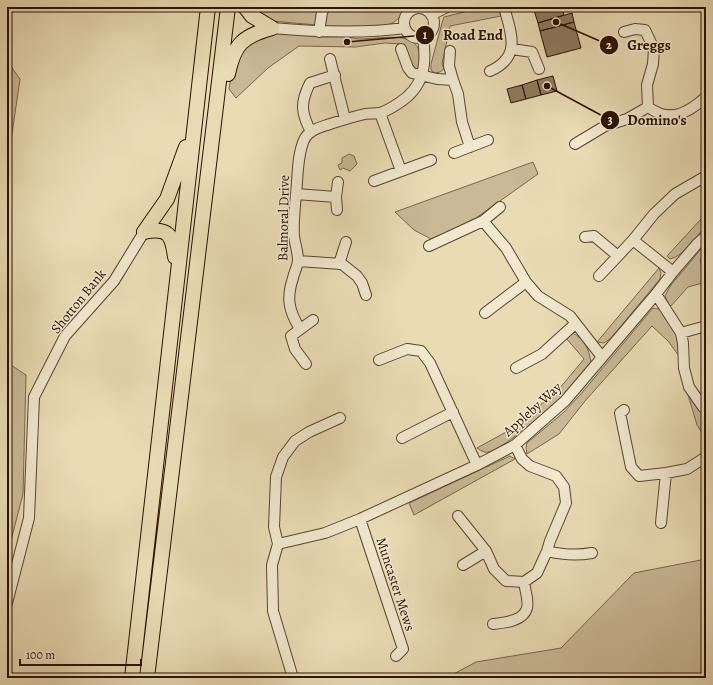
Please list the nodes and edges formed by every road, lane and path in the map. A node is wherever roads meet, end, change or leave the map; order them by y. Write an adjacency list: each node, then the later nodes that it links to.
1 (208, 7): 26 (highway)
2 (228, 7): 29 (highway)
3 (245, 7): 9 (highway)
4 (325, 7): 11 (street)
5 (447, 7): 8 (street)
6 (504, 7): 15 (street)
7 (414, 8): 8 (street); 10 (street)
8 (431, 15): 13 (street)
9 (272, 28): 11 (street); 29 (highway)
10 (405, 28): 11 (street); 13 (street)
11 (319, 32)
12 (624, 32): 24 (street)
13 (423, 37): 21 (street)
14 (401, 49): 21 (street)
15 (512, 49): 18 (street); 19 (street)
16 (450, 51): 22 (street)
17 (330, 59): 20 (street)
18 (538, 69)
19 (490, 71)
20 (335, 75): 27 (street); 28 (street)
21 (422, 76): 22 (street); 25 (street)
22 (453, 80): 32 (street)
23 (706, 97): 24 (street)
24 (648, 107): 31 (street)
25 (380, 113): 27 (street); 35 (street)
26 (195, 119): 44 (highway); 55 (highway)
27 (345, 119): 28 (street)
28 (311, 132): 39 (street, Balmoral Drive)
29 (212, 136): 91 (highway)
30 (488, 140): 32 (street)
31 (575, 144)
32 (470, 146): 33 (street)
33 (454, 153)
34 (431, 160): 35 (street)
35 (401, 171): 37 (street)
36 (706, 176): 47 (street)
37 (374, 181)
38 (338, 182): 40 (street)
39 (296, 194): 40 (street); 51 (street, Balmoral Drive)
40 (336, 197): 42 (street)
41 (500, 207): 43 (street)
42 (337, 210)
43 (483, 221): 49 (street); 56 (street)
44 (144, 232): 55 (highway); 87 (street, Shotton Bank)
45 (591, 233): 50 (street)
46 (706, 236): 53 (street, Appleby Way)
47 (633, 240): 50 (street); 53 (street)
48 (346, 242): 52 (street)
49 (429, 246)
50 (618, 256): 54 (street)
51 (298, 261): 52 (street); 63 (street, Balmoral Drive)
52 (338, 264): 58 (street)
53 (672, 272): 57 (street, Appleby Way)
54 (599, 276)
55 (177, 278): 90 (highway)
56 (526, 282): 59 (street); 61 (street)
57 (656, 294): 64 (street); 65 (street, Appleby Way)
58 (366, 295)
59 (485, 313)
60 (313, 320): 63 (street)
61 (575, 324): 65 (street); 68 (street)
62 (706, 326): 64 (street)
63 (300, 329): 67 (street)
64 (681, 333): 69 (street)
65 (602, 357): 74 (street, Appleby Way)
66 (379, 360): 71 (street)
67 (306, 364)
68 (516, 368)
69 (706, 409)
70 (624, 410): 77 (street)
71 (453, 412): 73 (street); 76 (street)
72 (340, 418): 81 (street)
73 (402, 438)
74 (515, 445): 76 (street, Appleby Way); 83 (street)
75 (706, 457): 77 (street)
76 (477, 465): 79 (street, Appleby Way)
77 (666, 473): 80 (street)
78 (458, 516): 82 (street)
79 (360, 519): 81 (street, Appleby Way); 89 (street, Muncaster Mews)
80 (661, 523)
81 (278, 544): 92 (street)
82 (486, 551): 85 (street); 86 (street)
83 (547, 551): 84 (street); 86 (street)
84 (592, 553)
85 (463, 566)
86 (524, 582): 88 (street)
87 (7, 602)
88 (493, 624)
89 (396, 656)
90 (132, 678)
91 (147, 678)
92 (293, 678)

